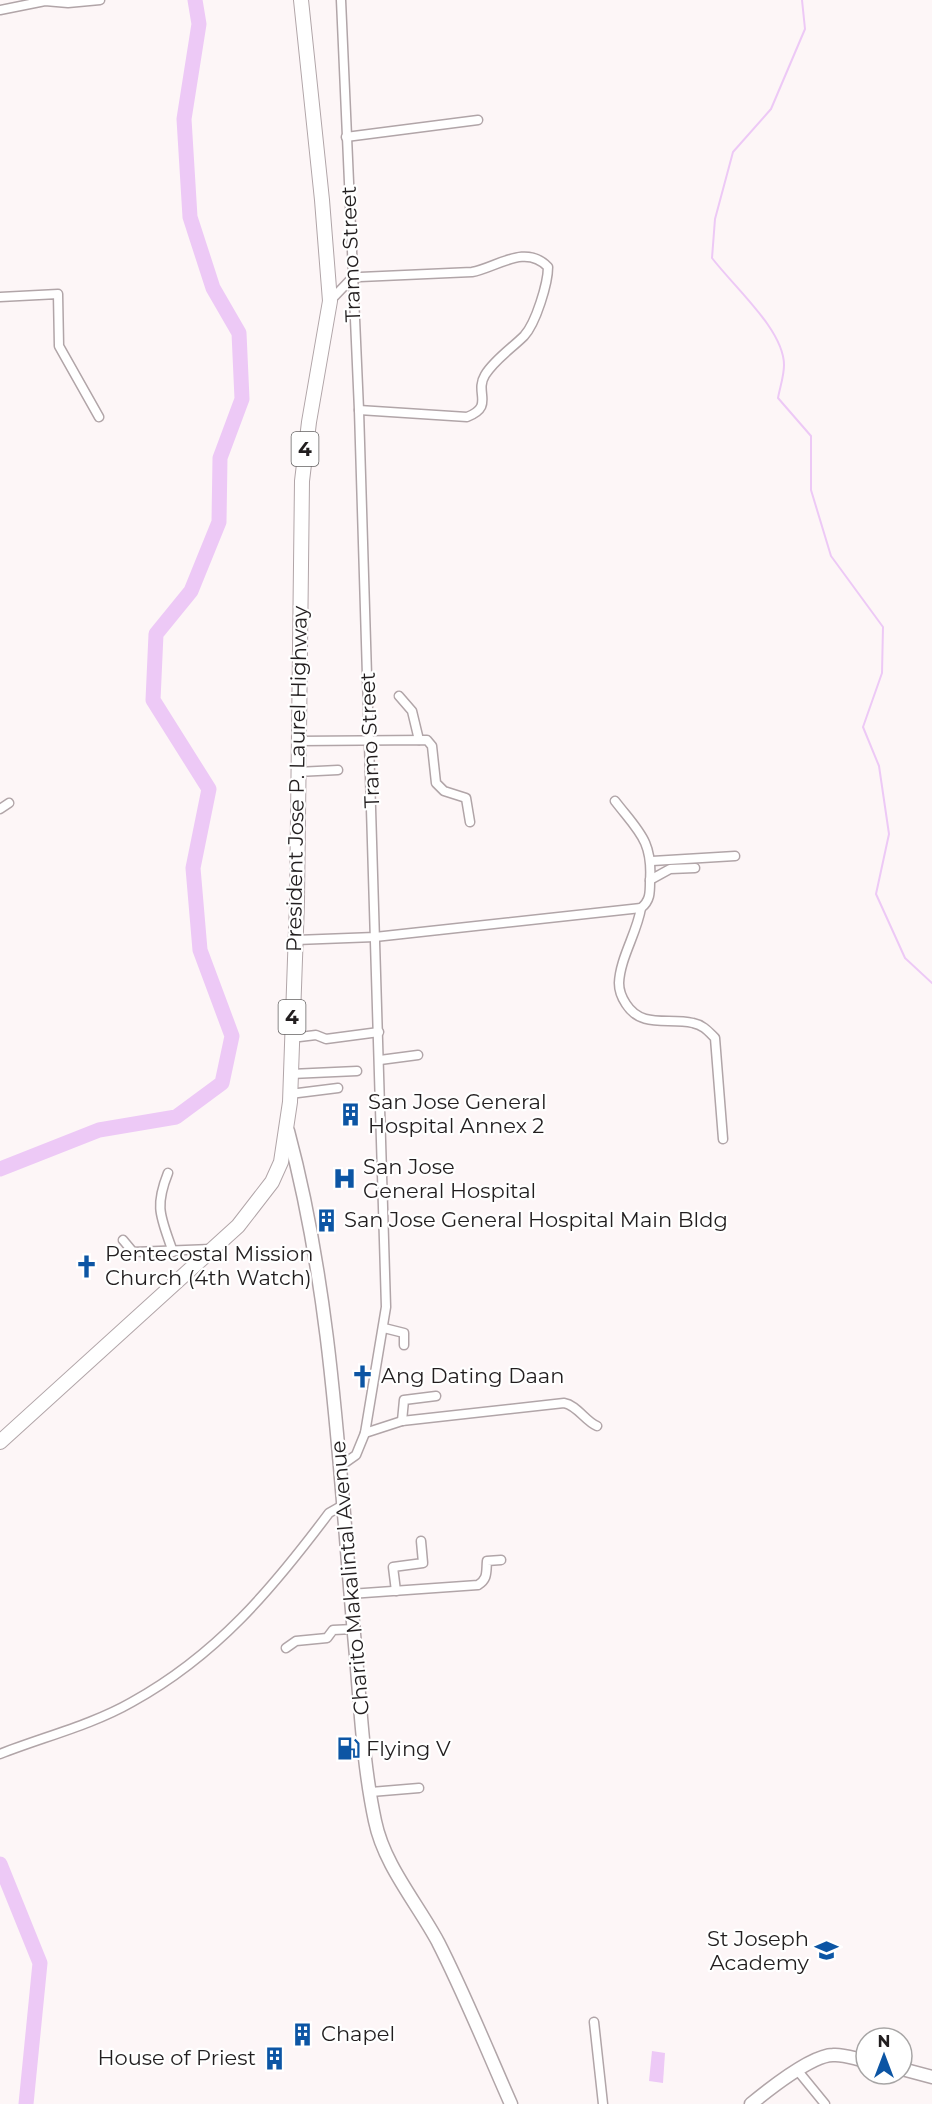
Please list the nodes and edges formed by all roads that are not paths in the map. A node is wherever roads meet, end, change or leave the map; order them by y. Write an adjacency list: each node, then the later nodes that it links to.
1 (100, 0): 4 (street)
2 (301, 0): 9 (highway, President Jose P. Laurel Highway / 4)
3 (341, 0): 6 (street, Tramo Street)
4 (0, 10)
5 (478, 120): 6 (street)
6 (346, 137): 7 (street, Tramo Street)
7 (351, 279): 9 (street); 10 (street, Tramo Street); 10 (street)
8 (0, 297): 11 (street)
9 (330, 301): 15 (highway, President Jose P. Laurel Highway / 4)
10 (359, 411): 13 (street, Tramo Street)
11 (99, 417)
12 (399, 696): 14 (street)
13 (370, 740): 14 (street); 15 (street); 27 (street, Tramo Street)
14 (419, 740): 21 (street)
15 (297, 741): 17 (highway, President Jose P. Laurel Highway / 4)
16 (338, 770): 17 (street)
17 (297, 772): 28 (highway, President Jose P. Laurel Highway / 4)
18 (615, 801): 23 (street)
19 (9, 803): 20 (street)
20 (0, 809)
21 (470, 822)
22 (735, 856): 23 (street)
23 (652, 861): 25 (street)
24 (695, 868): 25 (street)
25 (651, 880): 26 (street)
26 (641, 908): 27 (street); 38 (street)
27 (375, 937): 28 (street); 29 (street, Tramo Street)
28 (296, 940): 30 (highway, President Jose P. Laurel Highway / 4)
29 (379, 1032): 30 (street); 32 (street, Tramo Street)
30 (291, 1038): 34 (highway, President Jose P. Laurel Highway / 4)
31 (418, 1055): 32 (street)
32 (380, 1060): 43 (street, Tramo Street)
33 (357, 1071): 34 (street)
34 (291, 1074): 36 (highway, President Jose P. Laurel Highway / 4)
35 (338, 1088): 36 (street)
36 (290, 1094): 37 (highway, President Jose P. Laurel Highway / 4)
37 (288, 1131): 41 (highway, President Jose P. Laurel Highway / 4); 50 (main road, Charito Makalintal Avenue)
38 (723, 1139)
39 (168, 1173): 42 (street)
40 (123, 1240): 42 (street)
41 (213, 1249): 42 (street); 49 (highway, President Jose P. Laurel Highway / 4)
42 (173, 1252)
43 (384, 1328): 44 (street); 48 (street, Tramo Street)
44 (404, 1345)
45 (436, 1396): 46 (street)
46 (402, 1421): 47 (street); 48 (street)
47 (597, 1426)
48 (365, 1433): 50 (street, Tramo Street)
49 (0, 1442)
50 (339, 1467): 51 (main road, Charito Makalintal Avenue)
51 (343, 1505): 55 (main road, Charito Makalintal Avenue); 58 (street)
52 (421, 1541): 54 (street)
53 (501, 1560): 54 (street)
54 (396, 1591): 55 (street)
55 (350, 1593): 56 (main road, Charito Makalintal Avenue)
56 (354, 1629): 57 (street); 60 (main road, Charito Makalintal Avenue)
57 (286, 1648)
58 (0, 1754)
59 (419, 1788): 60 (street)
60 (371, 1792): 66 (main road, Charito Makalintal Avenue)
61 (594, 2022): 67 (street)
62 (854, 2059): 63 (main road)
63 (798, 2071): 68 (main road); 69 (street)
64 (914, 2072): 65 (main road)
65 (932, 2077)
66 (511, 2104)
67 (603, 2104)
68 (751, 2104)
69 (825, 2104)

